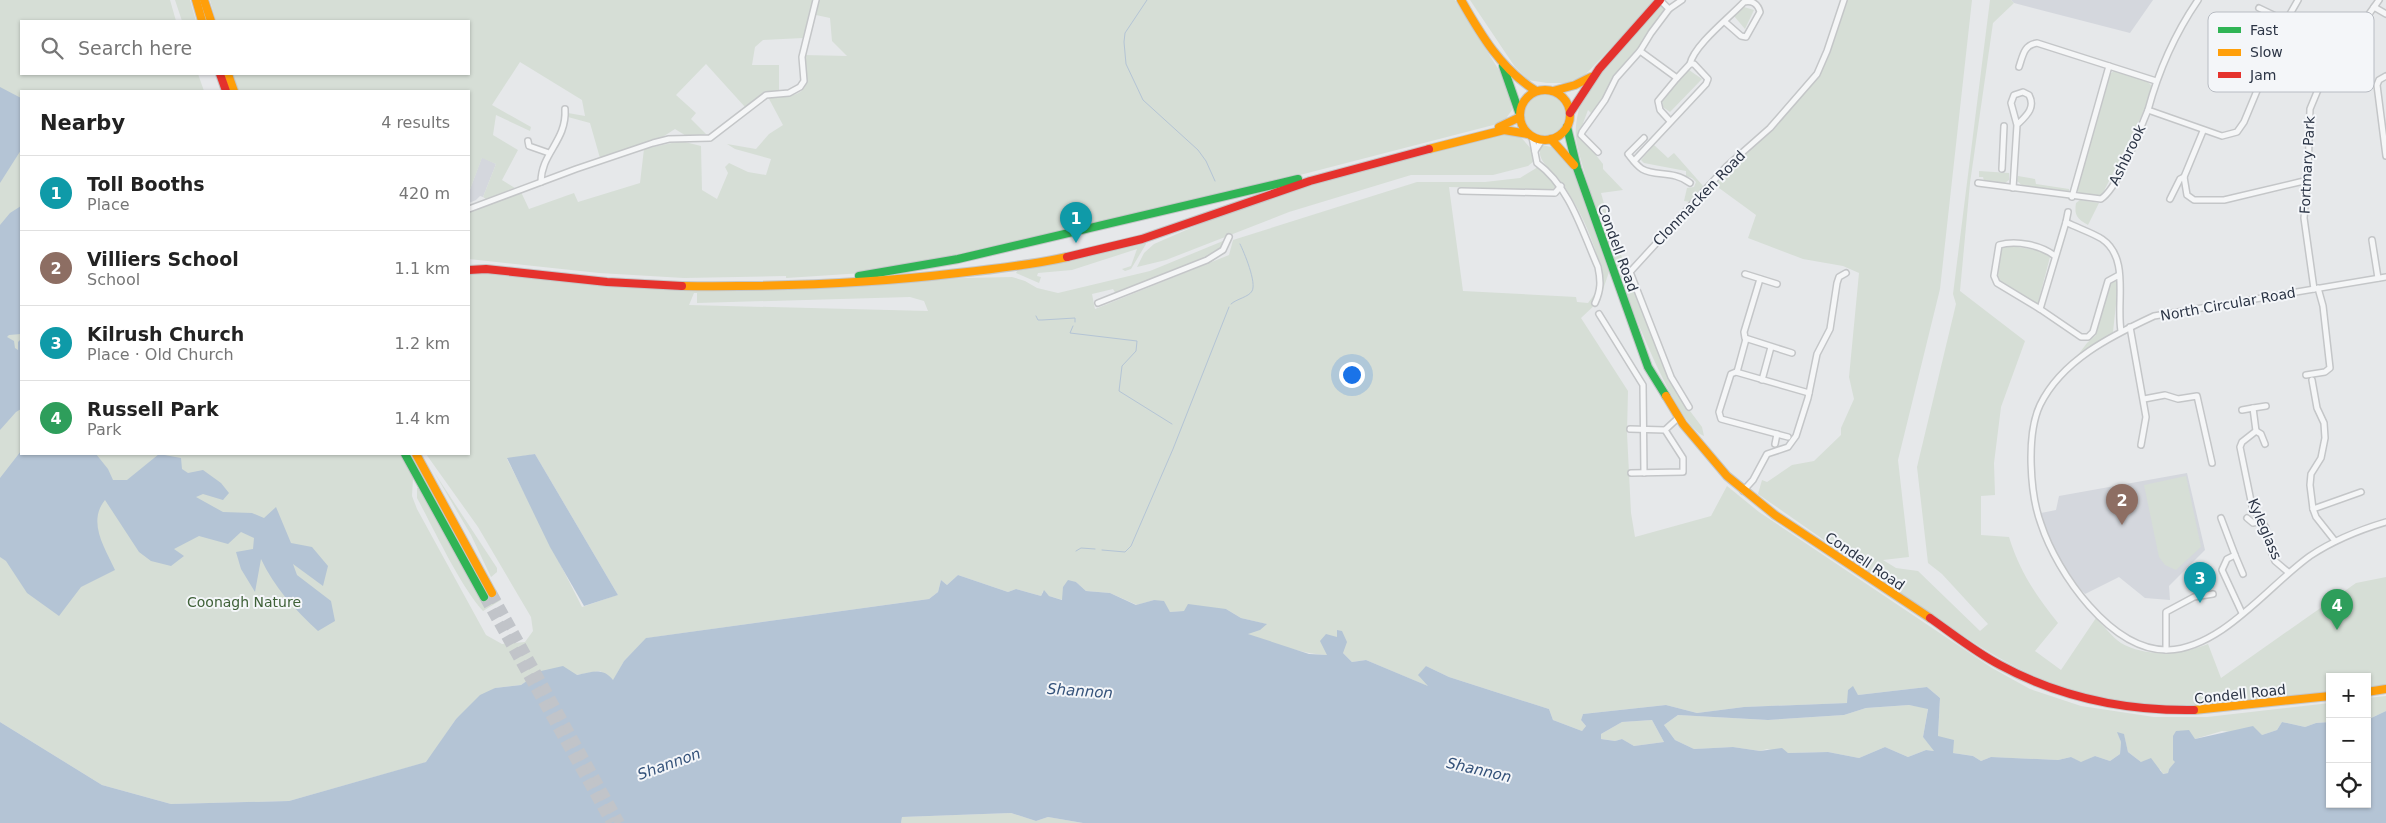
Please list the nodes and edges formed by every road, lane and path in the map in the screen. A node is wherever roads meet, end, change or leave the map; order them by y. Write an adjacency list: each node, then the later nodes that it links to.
1 (196, 0): 18 (main road)
2 (204, 0): 19 (main road)
3 (816, 0): 63 (street)
4 (1461, 0): 22 (main road)
5 (1660, 0): 13 (street); 29 (main road)
6 (1682, 0): 13 (street)
7 (1844, 0): 105 (street, Clonmacken Road)
8 (2198, 0): 31 (street, Ashbrook)
9 (2298, 0): 15 (street, Ashbrook)
10 (2379, 0): 11 (street, Fortmary Park)
11 (2374, 6): 16 (street, Fortmary Park); 17 (street)
12 (2259, 8): 14 (street)
13 (1669, 9): 21 (street)
14 (2267, 12)
15 (2291, 12)
16 (2370, 12)
17 (2386, 14)
18 (202, 20)
19 (211, 20)
20 (1725, 22): 20 (street); 23 (street)
21 (1640, 51): 30 (street); 55 (street)
22 (1502, 62): 34 (main road); 41 (main road)
23 (1690, 64): 30 (street); 42 (street)
24 (2109, 66): 25 (street); 31 (street); 71 (street)
25 (2019, 67)
26 (220, 75): 32 (main road)
27 (228, 75): 33 (main road)
28 (2386, 76): 57 (street)
29 (1592, 77): 35 (main road); 40 (main road)
30 (1677, 78): 42 (street)
31 (2156, 81): 39 (street, Ashbrook)
32 (226, 90)
33 (234, 90)
34 (1536, 91): 35 (main road); 41 (main road)
35 (1553, 91): 40 (main road)
36 (2256, 92): 46 (street, Ashbrook)
37 (2317, 92): 62 (street, Fortmary Park)
38 (565, 109): 56 (street)
39 (2148, 110): 46 (street, Ashbrook); 71 (street, Ashbrook)
40 (1570, 113): 45 (main road)
41 (1520, 115): 47 (main road); 79 (main road)
42 (1670, 121): 58 (street)
43 (2017, 125): 43 (street); 53 (street)
44 (2004, 126): 52 (street)
45 (1567, 127): 49 (main road); 59 (main road, Condell Road)
46 (2204, 131): 61 (street)
47 (1530, 136): 50 (main road); 54 (street); 80 (main road)
48 (1644, 138): 58 (street)
49 (1551, 139): 50 (main road); 59 (main road)
50 (1542, 140): 54 (street)
51 (528, 141): 56 (street)
52 (2003, 148): 53 (street); 60 (street)
53 (2015, 148): 68 (street)
54 (1535, 151): 66 (street)
55 (1598, 152)
56 (549, 153): 63 (street)
57 (2386, 156)
58 (1634, 161): 64 (street)
59 (1577, 168): 108 (main road, Condell Road)
60 (2002, 169)
61 (2184, 177): 67 (street); 69 (street)
62 (2308, 180): 67 (street); 88 (street, Fortmary Park)
63 (541, 182): 73 (street)
64 (1690, 182)
65 (1978, 183): 68 (street)
66 (1561, 186): 70 (street); 90 (street)
67 (2184, 187): 69 (street)
68 (2013, 188): 71 (street)
69 (2174, 190): 72 (street)
70 (1461, 191)
71 (2072, 197)
72 (2170, 199)
73 (470, 209)
74 (2068, 212): 75 (street)
75 (2066, 222): 78 (street); 83 (street)
76 (1229, 237): 89 (street)
77 (2372, 240): 85 (street)
78 (2055, 256): 91 (street); 91 (street)
79 (470, 264)
80 (470, 270)
81 (1846, 273): 102 (street)
82 (1745, 274): 86 (street)
83 (2119, 275): 91 (street); 94 (street)
84 (2386, 277): 85 (street, North Circular Road)
85 (2378, 278): 88 (street, North Circular Road)
86 (1760, 279): 87 (street); 95 (street)
87 (1777, 284)
88 (2316, 289): 93 (street, North Circular Road); 99 (street, Fortmary Park)
89 (1098, 303)
90 (1595, 303)
91 (2040, 309)
92 (1599, 314): 110 (street)
93 (2130, 327): 94 (street, North Circular Road); 103 (street)
94 (2121, 331): 136 (street, North Circular Road)
95 (1746, 339): 96 (street); 98 (street)
96 (1771, 347): 97 (street); 100 (street)
97 (1792, 353)
98 (1737, 372): 100 (street); 113 (street)
99 (2306, 375)
100 (1762, 380): 102 (street)
101 (2312, 380): 125 (street)
102 (1809, 393): 123 (street)
103 (2144, 399): 116 (street); 120 (street)
104 (2266, 406): 106 (street)
105 (1689, 407)
106 (2253, 408): 107 (street); 112 (street)
107 (2242, 410)
108 (1678, 418): 111 (street); 123 (main road, Condell Road)
109 (1630, 429): 110 (street)
110 (1643, 429): 111 (street); 121 (street)
111 (1665, 430): 121 (street)
112 (2256, 431): 117 (street); 128 (street, Kyleglass)
113 (1777, 434): 114 (street); 115 (street)
114 (1788, 437)
115 (1774, 444)
116 (2141, 444)
117 (2265, 444)
118 (406, 455): 119 (main road)
119 (417, 455)
120 (2212, 463)
121 (1644, 473): 122 (street)
122 (1631, 474)
123 (1743, 490): 139 (main road, Condell Road)
124 (2361, 492): 125 (street)
125 (2313, 509): 130 (street)
126 (2221, 518): 131 (street)
127 (2247, 518): 128 (street)
128 (2262, 521): 132 (street, Kyleglass)
129 (2386, 522): 130 (street, North Circular Road)
130 (2335, 541): 132 (street, North Circular Road)
131 (2235, 555): 133 (street); 135 (street)
132 (2288, 572): 135 (street, North Circular Road)
133 (2243, 574)
134 (2213, 594): 136 (street)
135 (2242, 613): 136 (street, North Circular Road)
136 (2166, 650)
137 (2386, 689): 138 (main road)
138 (2371, 691)
139 (2326, 697)

